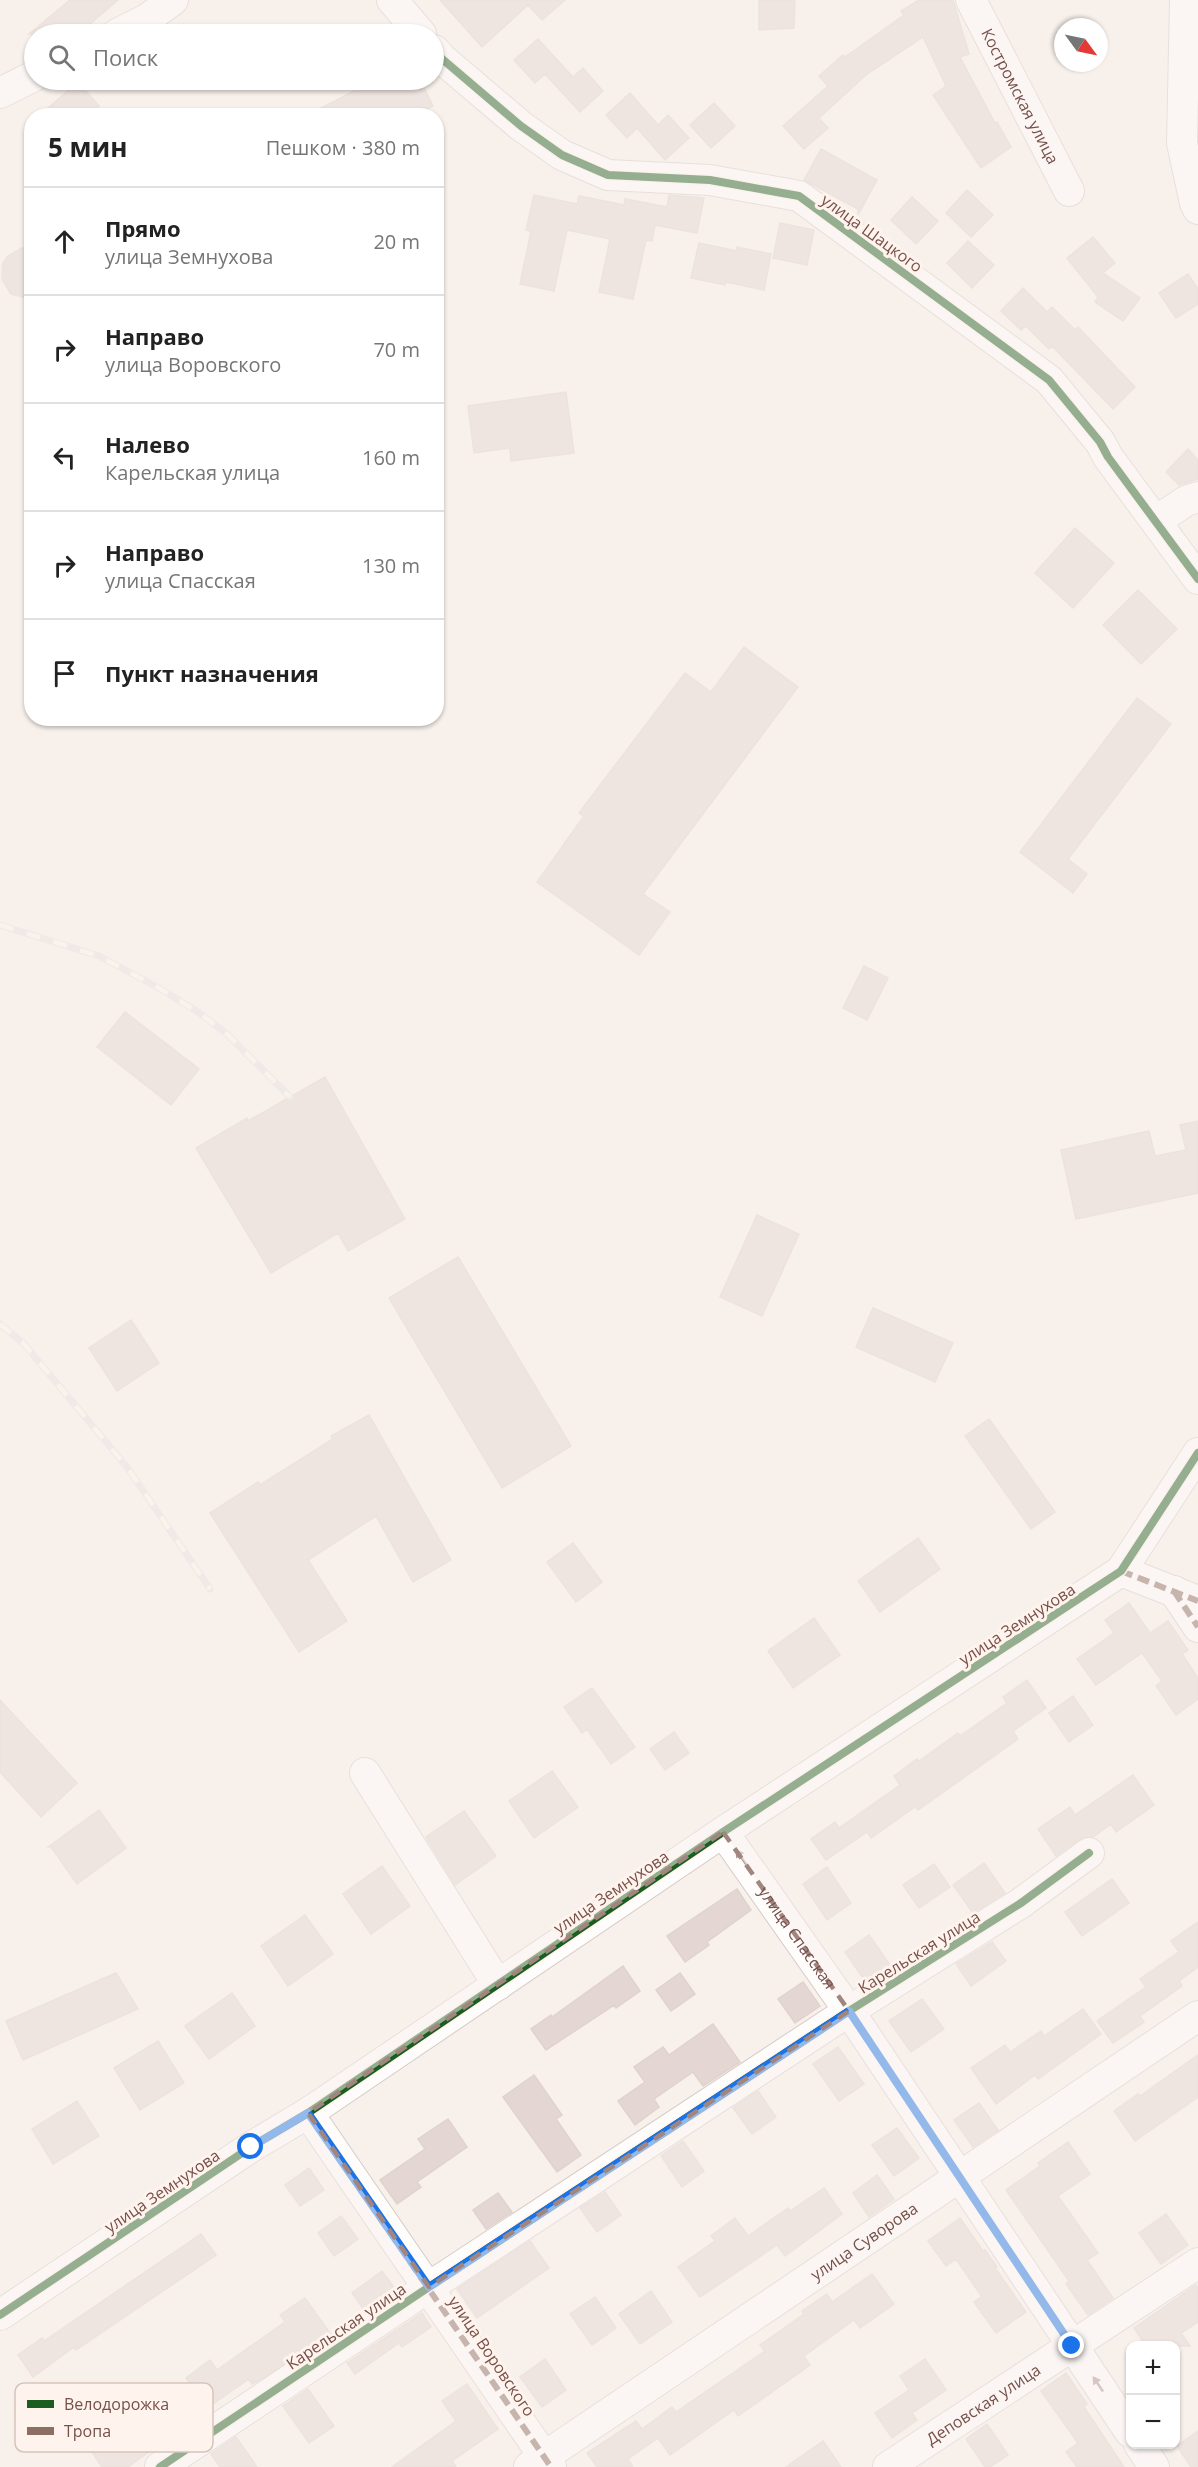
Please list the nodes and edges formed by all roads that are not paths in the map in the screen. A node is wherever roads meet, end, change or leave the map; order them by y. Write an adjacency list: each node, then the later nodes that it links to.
1 (173, 0): 5 (street)
2 (392, 0): 6 (street)
3 (971, 0): 11 (street, Костромская улица)
4 (1185, 0): 10 (street)
5 (137, 24)
6 (412, 24)
7 (444, 59): 14 (street, улица Шацкого)
8 (24, 81): 9 (street)
9 (0, 93)
10 (1190, 149): 12 (street)
11 (1069, 191)
12 (1198, 208)
13 (1198, 497): 14 (street)
14 (1156, 521): 15 (street, улица Шацкого)
15 (1198, 579)
16 (1198, 1453): 17 (street, улица Земнухова)
17 (1121, 1571): 18 (street); 21 (street, улица Земнухова)
18 (1186, 1596): 19 (street)
19 (1198, 1628)
20 (365, 1773): 23 (street)
21 (723, 1832): 23 (street, улица Земнухова); 24 (street, улица Спасская, one-way to 21)
22 (1089, 1853): 24 (street, Карельская улица)
23 (498, 1985): 26 (street, улица Земнухова)
24 (849, 2011): 27 (street, улица Спасская); 29 (street, Карельская улица)
25 (1198, 2016): 27 (street, улица Суворова)
26 (308, 2113): 29 (street, улица Воровского); 30 (street, улица Земнухова)
27 (960, 2177): 31 (street, улица Спасская); 36 (street, улица Суворова)
28 (1198, 2263): 31 (street, Деповская улица)
29 (429, 2287): 33 (street, Карельская улица); 36 (street, улица Воровского)
30 (0, 2315)
31 (1072, 2346): 32 (street, улица Спасская, one-way to 31); 38 (street, Деповская улица)
32 (1126, 2425)
33 (213, 2431)
34 (1142, 2449): 39 (street)
35 (182, 2452): 37 (street, Карельская улица)
36 (541, 2464)
37 (159, 2467)
38 (888, 2467)
39 (1154, 2467)

